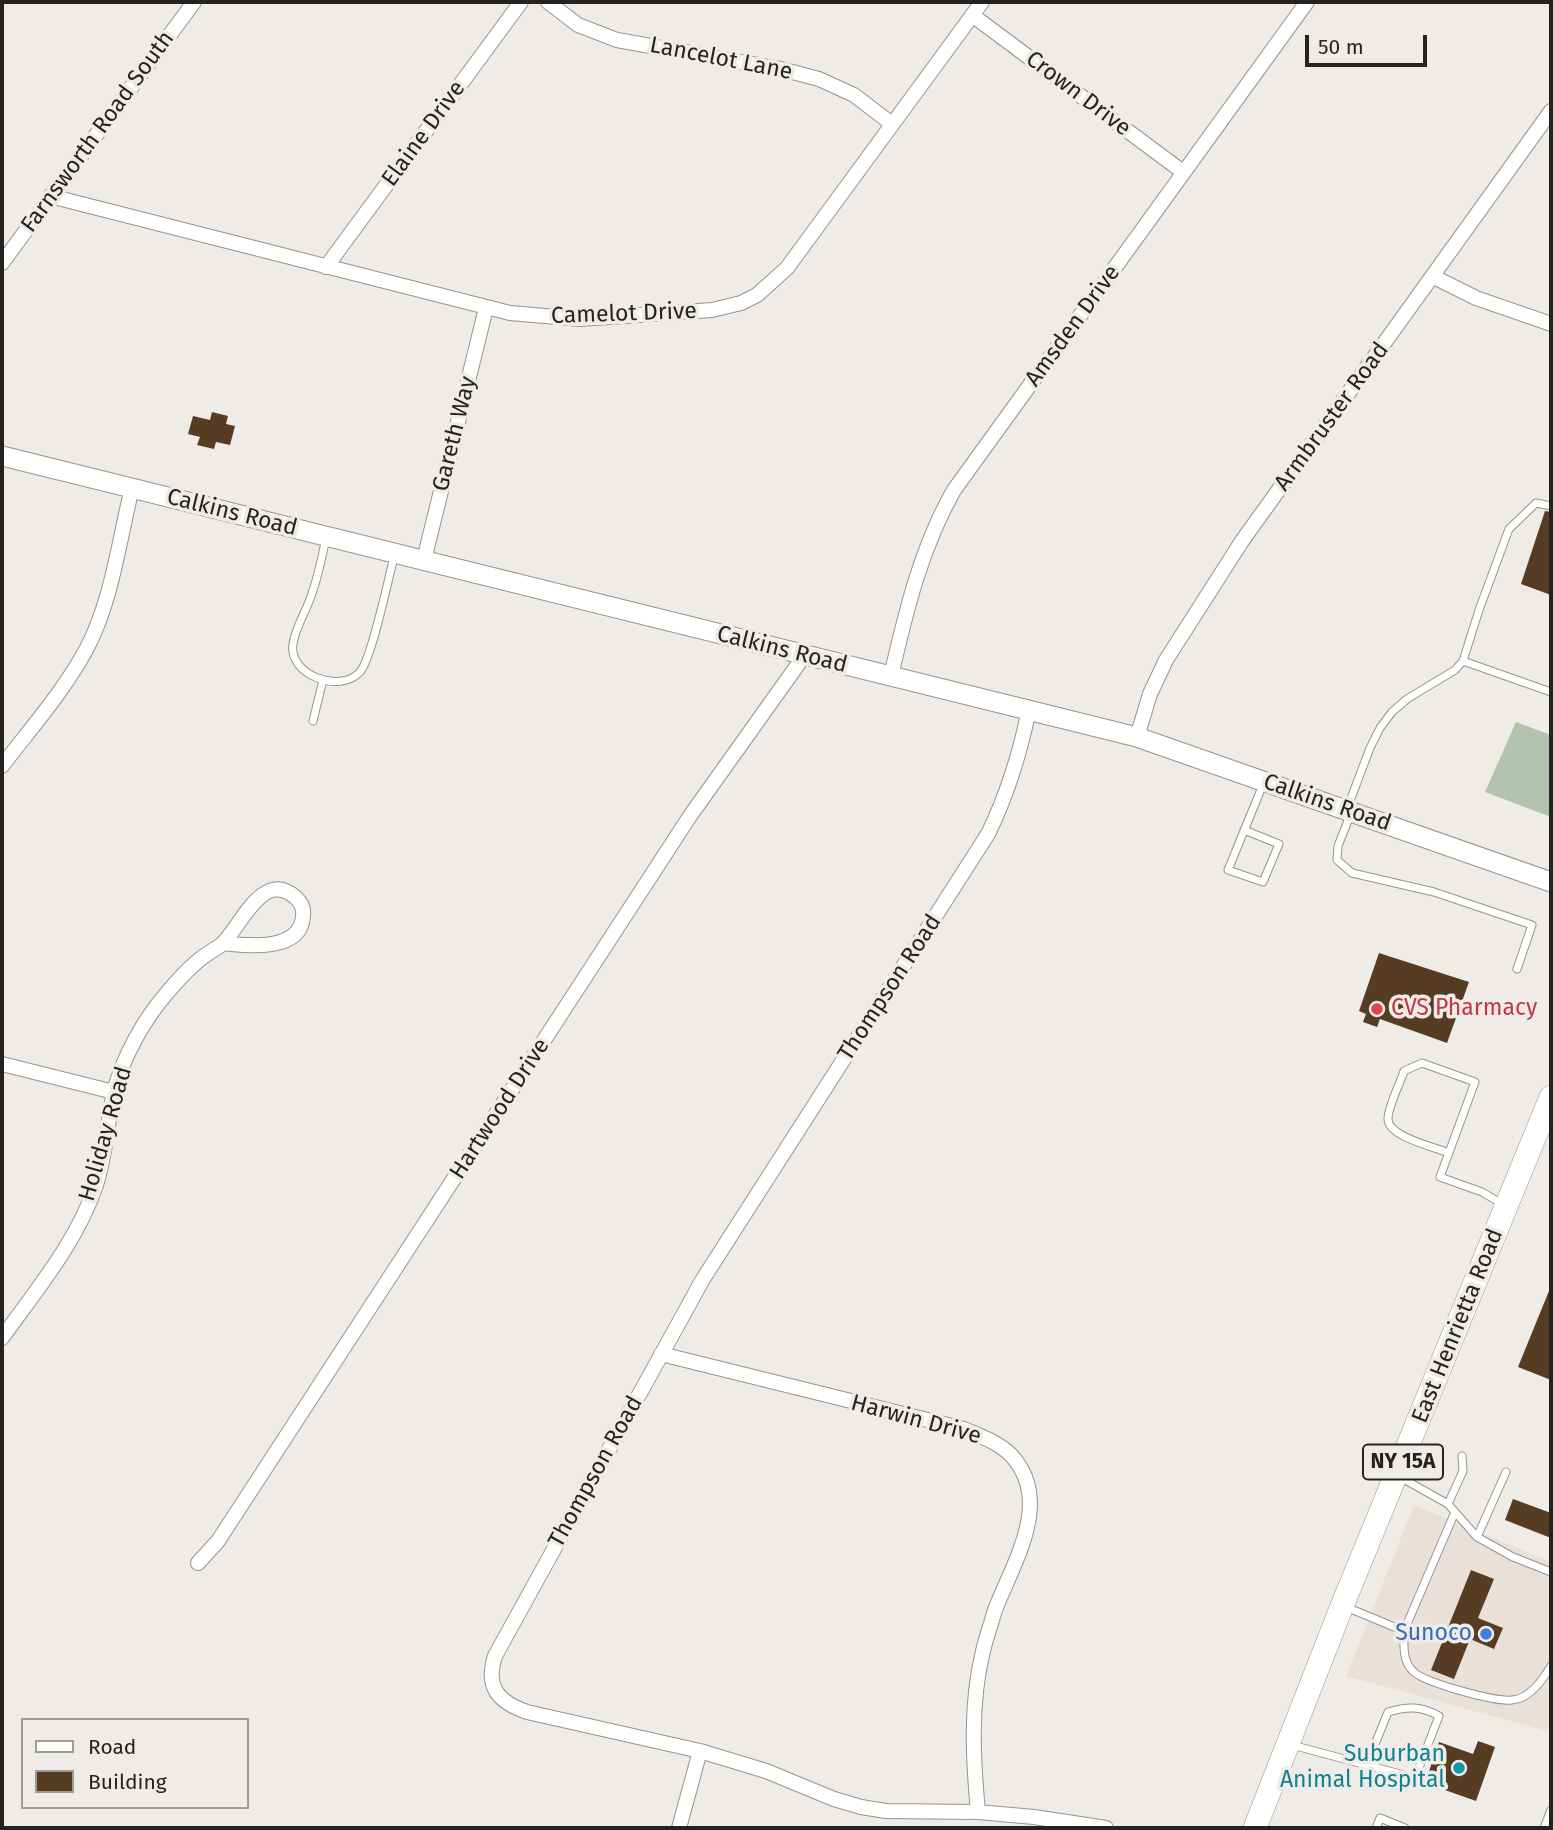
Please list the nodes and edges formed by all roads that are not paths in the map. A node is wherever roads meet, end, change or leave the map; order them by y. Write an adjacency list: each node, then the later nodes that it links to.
1 (194, 2): 10 (street, Farnsworth Road South)
2 (521, 2): 12 (street, Elaine Drive)
3 (548, 2): 8 (street, Lancelot Lane)
4 (982, 2): 6 (street, Camelot Drive)
5 (1307, 2): 9 (street, Amsden Drive)
6 (972, 15): 8 (street, Camelot Drive); 9 (street, Crown Drive)
7 (1551, 111): 13 (street, Armbruster Road)
8 (892, 124): 14 (street, Camelot Drive)
9 (1183, 172): 24 (street, Amsden Drive)
10 (50, 196): 11 (street, Farnsworth Road South); 12 (street, Camelot Drive)
11 (2, 263)
12 (326, 267): 14 (street, Camelot Drive)
13 (1434, 277): 15 (street); 29 (street, Armbruster Road)
14 (486, 308): 21 (street, Gareth Way)
15 (1551, 324)
16 (2, 456): 17 (main road, Calkins Road)
17 (132, 488): 19 (main road, Calkins Road); 30 (street)
18 (1551, 506): 23 (lane)
19 (326, 536): 20 (main road, Calkins Road); 25 (lane)
20 (396, 553): 21 (main road, Calkins Road); 25 (lane)
21 (424, 560): 22 (main road, Calkins Road)
22 (804, 656): 24 (main road, Calkins Road); 50 (street, Hartwood Drive)
23 (1463, 661): 26 (lane); 32 (lane)
24 (891, 676): 27 (main road, Calkins Road)
25 (323, 680): 28 (lane)
26 (1551, 692)
27 (1029, 709): 29 (main road, Calkins Road); 43 (street, Thompson Road)
28 (313, 721)
29 (1137, 737): 31 (main road, Calkins Road)
30 (2, 766)
31 (1265, 781): 32 (main road, Calkins Road); 33 (lane)
32 (1349, 811): 34 (main road, Calkins Road); 36 (lane)
33 (1244, 830): 33 (lane)
34 (1551, 882)
35 (223, 943): 35 (street, Holiday Road); 38 (street, Holiday Road)
36 (1517, 969)
37 (2, 1064): 38 (street)
38 (114, 1092): 42 (street, Holiday Road)
39 (1551, 1097): 41 (main road, East Henrietta Road / NY 15A)
40 (1449, 1153): 40 (lane); 41 (lane)
41 (1508, 1207): 46 (main road, East Henrietta Road / NY 15A)
42 (2, 1336)
43 (661, 1354): 56 (street, Thompson Road); 59 (street, Harwin Drive)
44 (1462, 1456): 47 (lane)
45 (1506, 1472): 49 (lane)
46 (1397, 1476): 47 (lane); 52 (main road, East Henrietta Road / NY 15A)
47 (1448, 1504): 48 (lane)
48 (1455, 1512): 49 (lane); 53 (lane)
49 (1477, 1537): 51 (lane)
50 (198, 1563)
51 (1551, 1572)
52 (1342, 1606): 53 (lane); 55 (main road, East Henrietta Road / NY 15A)
53 (1404, 1631): 54 (lane)
54 (1551, 1665)
55 (1288, 1744): 57 (lane); 62 (main road, East Henrietta Road / NY 15A)
56 (700, 1751): 59 (street, Thompson Road); 60 (street)
57 (1367, 1764): 57 (lane)
58 (1551, 1810): 65 (lane)
59 (978, 1812): 61 (street, Thompson Road)
60 (679, 1828)
61 (1106, 1828)
62 (1255, 1828)
63 (1376, 1828): 64 (lane)
64 (1405, 1828)
65 (1544, 1828)

